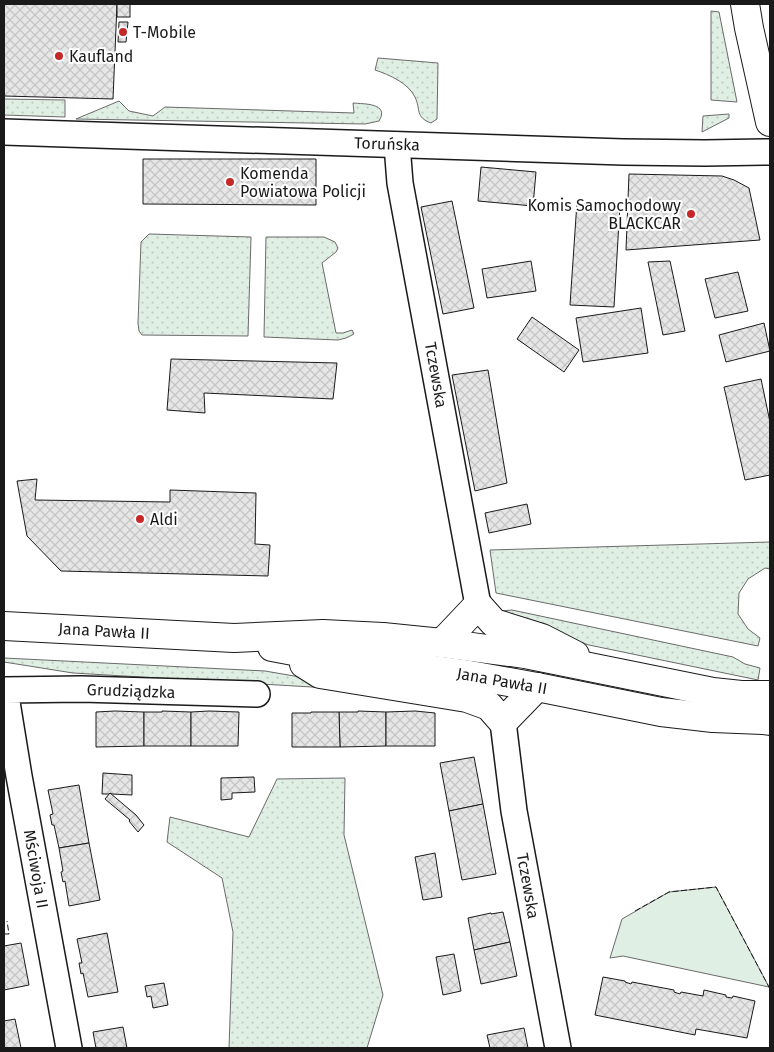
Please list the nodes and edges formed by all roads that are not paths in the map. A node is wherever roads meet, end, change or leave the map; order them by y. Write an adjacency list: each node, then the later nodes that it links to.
1 (745, 4): 2 (main road)
2 (770, 122)
3 (4, 132): 4 (street, Toruńska)
4 (398, 145): 5 (street, Toruńska); 6 (street, Tczewska)
5 (770, 152)
6 (478, 605): 9 (main road); 11 (main road)
7 (4, 626): 8 (main road, Jana Pawła II)
8 (234, 638): 9 (main road, Jana Pawła II); 10 (main road, Jana Pawła II)
9 (442, 643): 11 (main road, Jana Pawła II)
10 (279, 648): 12 (main road, Jana Pawła II); 17 (main road)
11 (600, 668): 15 (main road, Jana Pawła II)
12 (537, 686): 16 (main road, Jana Pawła II); 17 (main road)
13 (5, 690): 14 (street, Grudziądzka); 18 (street, Mściwoja II)
14 (257, 694)
15 (770, 695)
16 (770, 721)
17 (503, 722): 19 (street, Tczewska)
18 (69, 1048)
19 (558, 1048)

